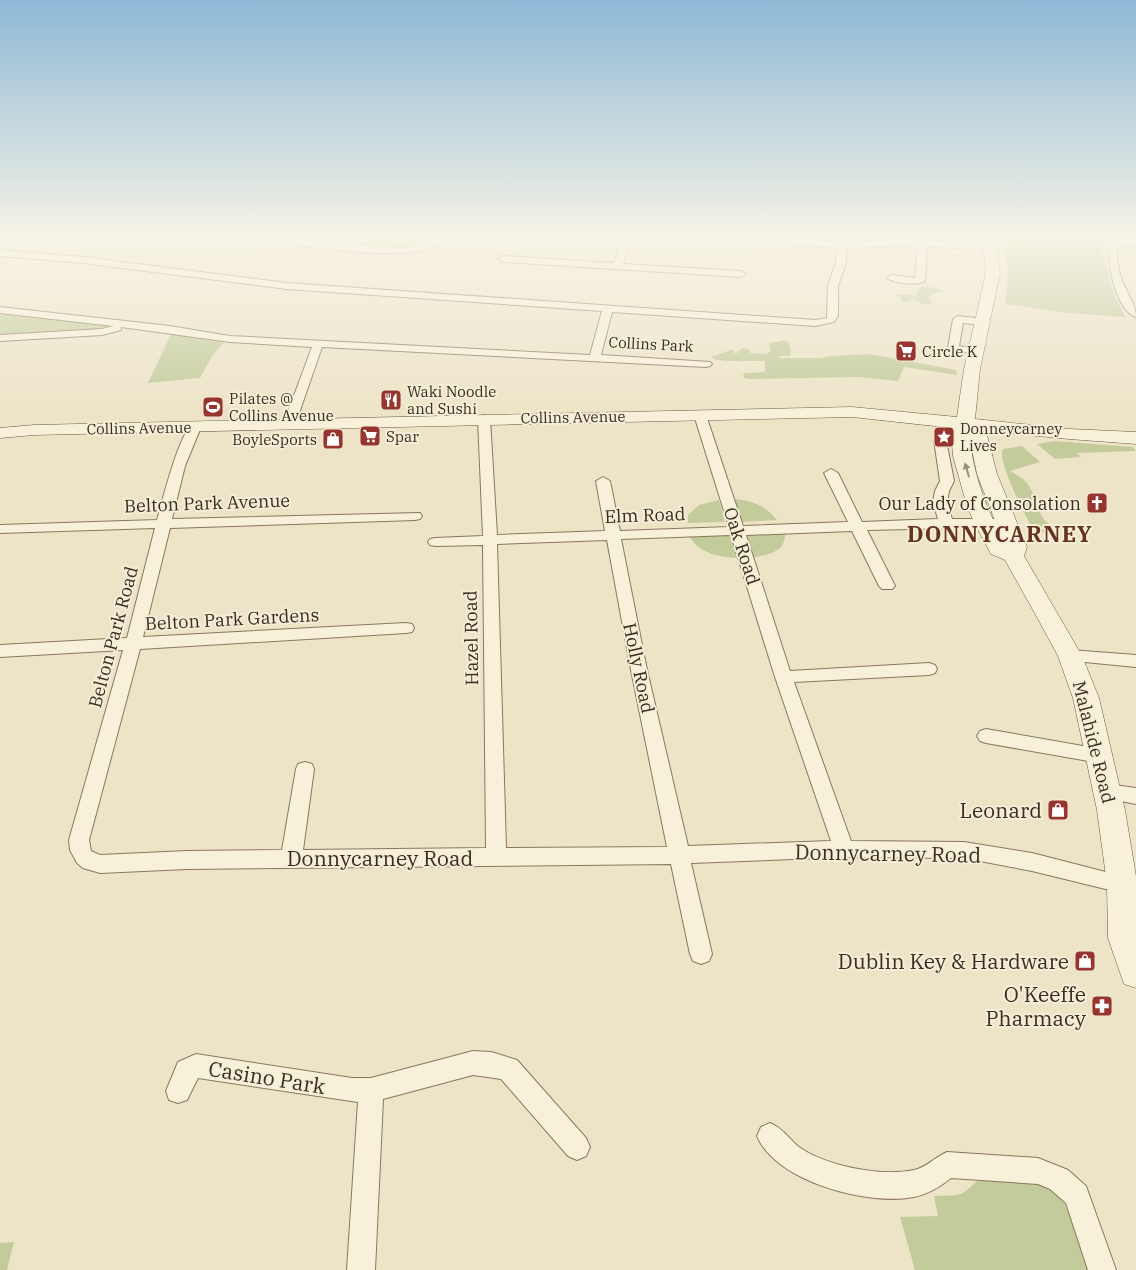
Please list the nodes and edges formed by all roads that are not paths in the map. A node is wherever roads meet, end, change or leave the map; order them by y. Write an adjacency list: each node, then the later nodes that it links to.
1 (458, 298): 5 (street)
2 (833, 298): 5 (street)
3 (988, 298): 8 (main road, Malahide Road)
4 (1124, 298): 7 (street)
5 (608, 309): 13 (street, Collins Park)
6 (0, 310): 9 (street, Collins Park)
7 (1136, 314)
8 (984, 322): 12 (main road, Malahide Road); 12 (street)
9 (127, 324): 10 (street); 11 (street, Collins Park)
10 (0, 338)
11 (318, 344): 13 (street, Collins Park); 18 (street)
12 (977, 352): 17 (main road, Malahide Road)
13 (595, 358): 14 (street, Collins Park)
14 (706, 364)
15 (700, 415): 16 (main road, Collins Avenue); 17 (main road, Collins Avenue); 34 (street, Oak Road)
16 (484, 419): 18 (main road, Collins Avenue); 36 (street, Hazel Road)
17 (966, 424): 20 (main road, Collins Avenue); 23 (main road, Malahide Road); 30 (main road, Malahide Road, one-way to 17)
18 (289, 425): 19 (main road, Collins Avenue)
19 (195, 426): 21 (main road, Collins Avenue); 28 (street, Belton Park Road)
20 (1009, 428): 22 (main road, Collins Avenue); 23 (main road)
21 (0, 432)
22 (1136, 438)
23 (979, 439): 31 (main road, Malahide Road)
24 (940, 440): 29 (street)
25 (831, 473): 32 (street)
26 (603, 481): 35 (street, Holly Road)
27 (415, 516): 28 (street, Belton Park Avenue)
28 (164, 523): 33 (street, Belton Park Avenue); 41 (street, Belton Park Road)
29 (947, 523): 30 (street, Elm Road); 32 (street, Elm Road)
30 (985, 523): 31 (street, Elm Road); 38 (main road, Malahide Road)
31 (1006, 524): 38 (main road, Malahide Road)
32 (856, 526): 34 (street, Elm Road); 39 (street)
33 (0, 529)
34 (736, 530): 35 (street, Elm Road); 46 (street, Oak Road)
35 (612, 535): 36 (street, Elm Road); 53 (street, Holly Road)
36 (490, 540): 37 (street, Elm Road); 54 (street, Hazel Road)
37 (435, 542)
38 (1013, 556): 43 (main road, Malahide Road)
39 (887, 586)
40 (406, 628): 41 (street, Belton Park Gardens)
41 (133, 645): 42 (street, Belton Park Gardens); 55 (street, Belton Park Road)
42 (0, 651)
43 (1070, 656): 44 (street); 48 (main road, Malahide Road)
44 (1136, 661)
45 (929, 669): 46 (street)
46 (784, 677): 52 (street, Oak Road)
47 (986, 736): 48 (street)
48 (1100, 756): 50 (main road, Malahide Road)
49 (305, 769): 56 (street)
50 (1107, 792): 51 (street); 57 (main road, Malahide Road)
51 (1136, 796)
52 (844, 849): 53 (street, Donnycarney Road); 57 (street, Donnycarney Road)
53 (680, 855): 54 (street, Donnycarney Road); 58 (street)
54 (496, 857): 56 (street, Donnycarney Road)
55 (83, 858): 56 (street, Donnycarney Road)
56 (291, 859)
57 (1129, 894): 59 (main road, Malahide Road)
58 (701, 954)
59 (1136, 973)
60 (370, 1090): 61 (street, Casino Park); 63 (street, Casino Park); 64 (street)
61 (178, 1091)
62 (770, 1136): 65 (street)
63 (577, 1147)
64 (361, 1270)
65 (1102, 1270)

